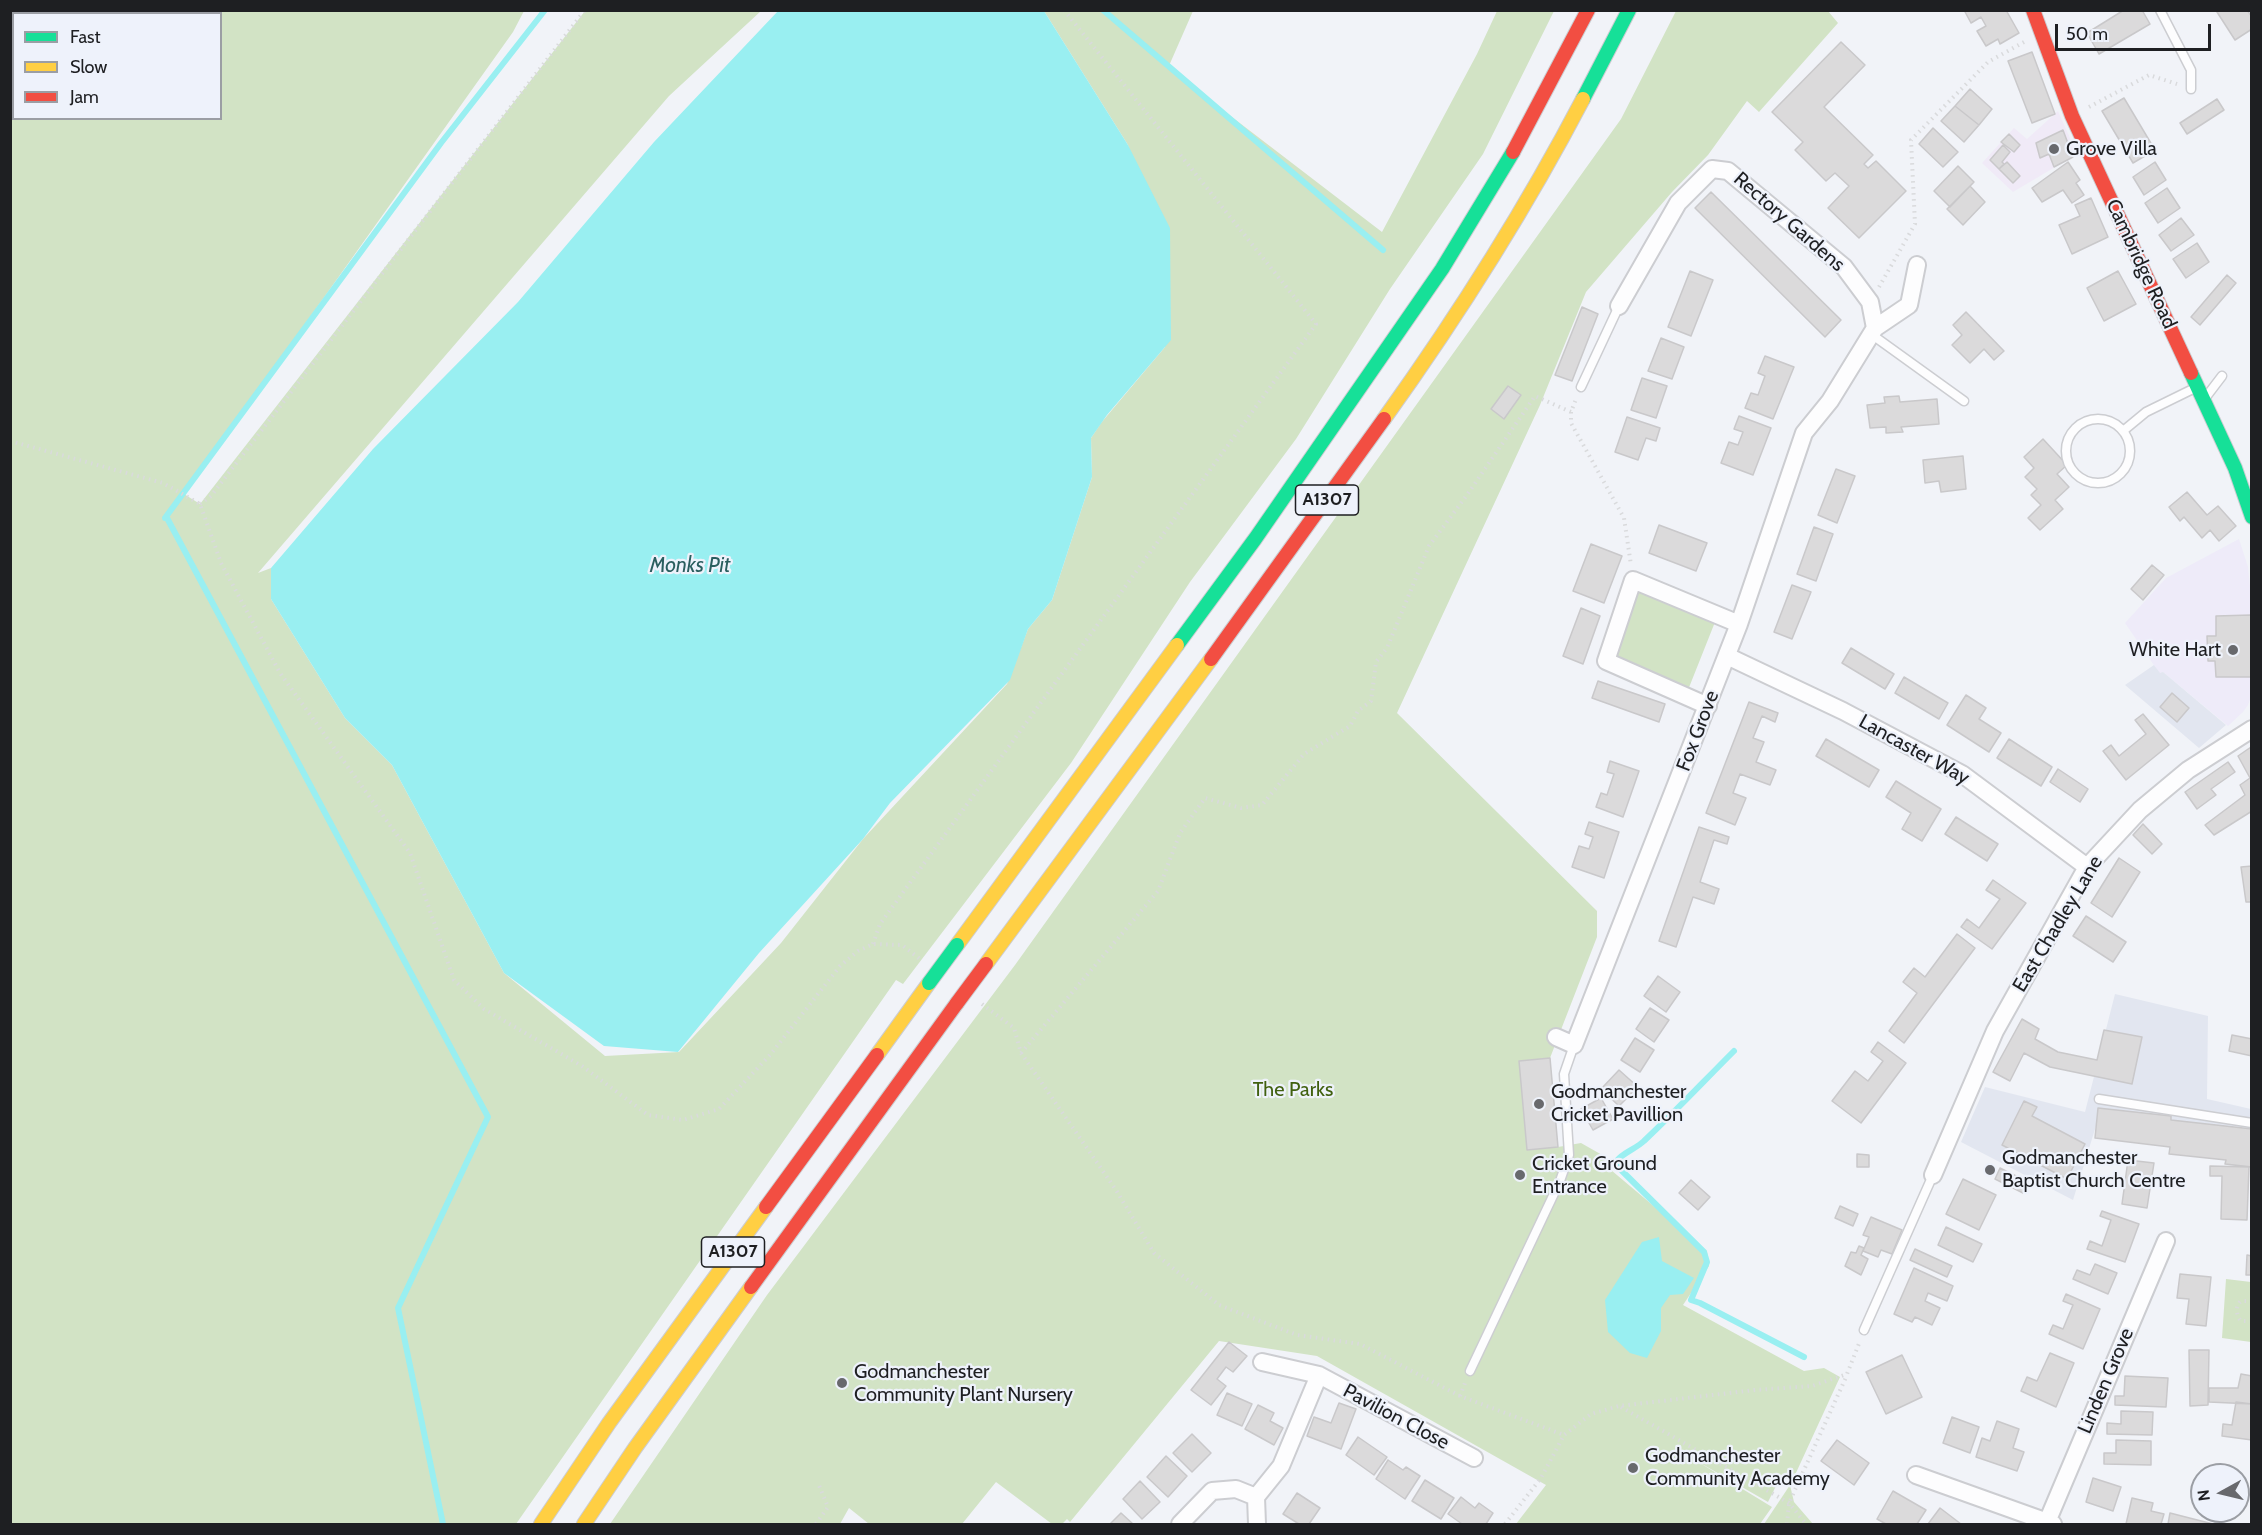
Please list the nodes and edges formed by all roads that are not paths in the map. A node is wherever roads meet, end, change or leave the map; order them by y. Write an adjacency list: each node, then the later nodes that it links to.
1 (1588, 10): 35 (main road, A1307, bridge)
2 (1629, 10): 36 (main road, A1307, bridge)
3 (2160, 10): 5 (lane)
4 (2036, 11): 10 (main road, Cambridge Road)
5 (2191, 88)
6 (1917, 265): 8 (street)
7 (1619, 306): 8 (street, Rectory Gardens); 11 (lane)
8 (1873, 331): 13 (lane); 16 (street, Fox Grove)
9 (2222, 376): 12 (lane)
10 (2197, 386): 12 (main road, Cambridge Road); 14 (lane)
11 (1581, 387)
12 (2204, 400): 15 (main road, Cambridge Road)
13 (1964, 401)
14 (2123, 430): 14 (lane)
15 (2252, 517)
16 (1739, 624): 17 (street, Fox Grove); 18 (street)
17 (1726, 656): 18 (street, Fox Grove); 20 (street, Lancaster Way)
18 (1708, 706): 22 (street, Fox Grove)
19 (2252, 729): 20 (street, East Chadley Lane)
20 (2087, 867): 25 (street, East Chadley Lane)
21 (1556, 1037): 22 (street)
22 (1574, 1045): 29 (lane)
23 (2099, 1099): 24 (lane)
24 (2252, 1123)
25 (1933, 1174): 27 (lane)
26 (2166, 1241): 34 (street, Linden Grove)
27 (1864, 1330)
28 (1262, 1362): 30 (street, Pavilion Close)
29 (1470, 1371)
30 (1318, 1375): 31 (street, Pavilion Close); 33 (street, Pavilion Close)
31 (1474, 1458)
32 (1916, 1474): 34 (street)
33 (1256, 1497): 37 (street); 38 (street)
34 (2050, 1523)
35 (541, 1524)
36 (584, 1524)
37 (1180, 1524)
38 (1257, 1524)

